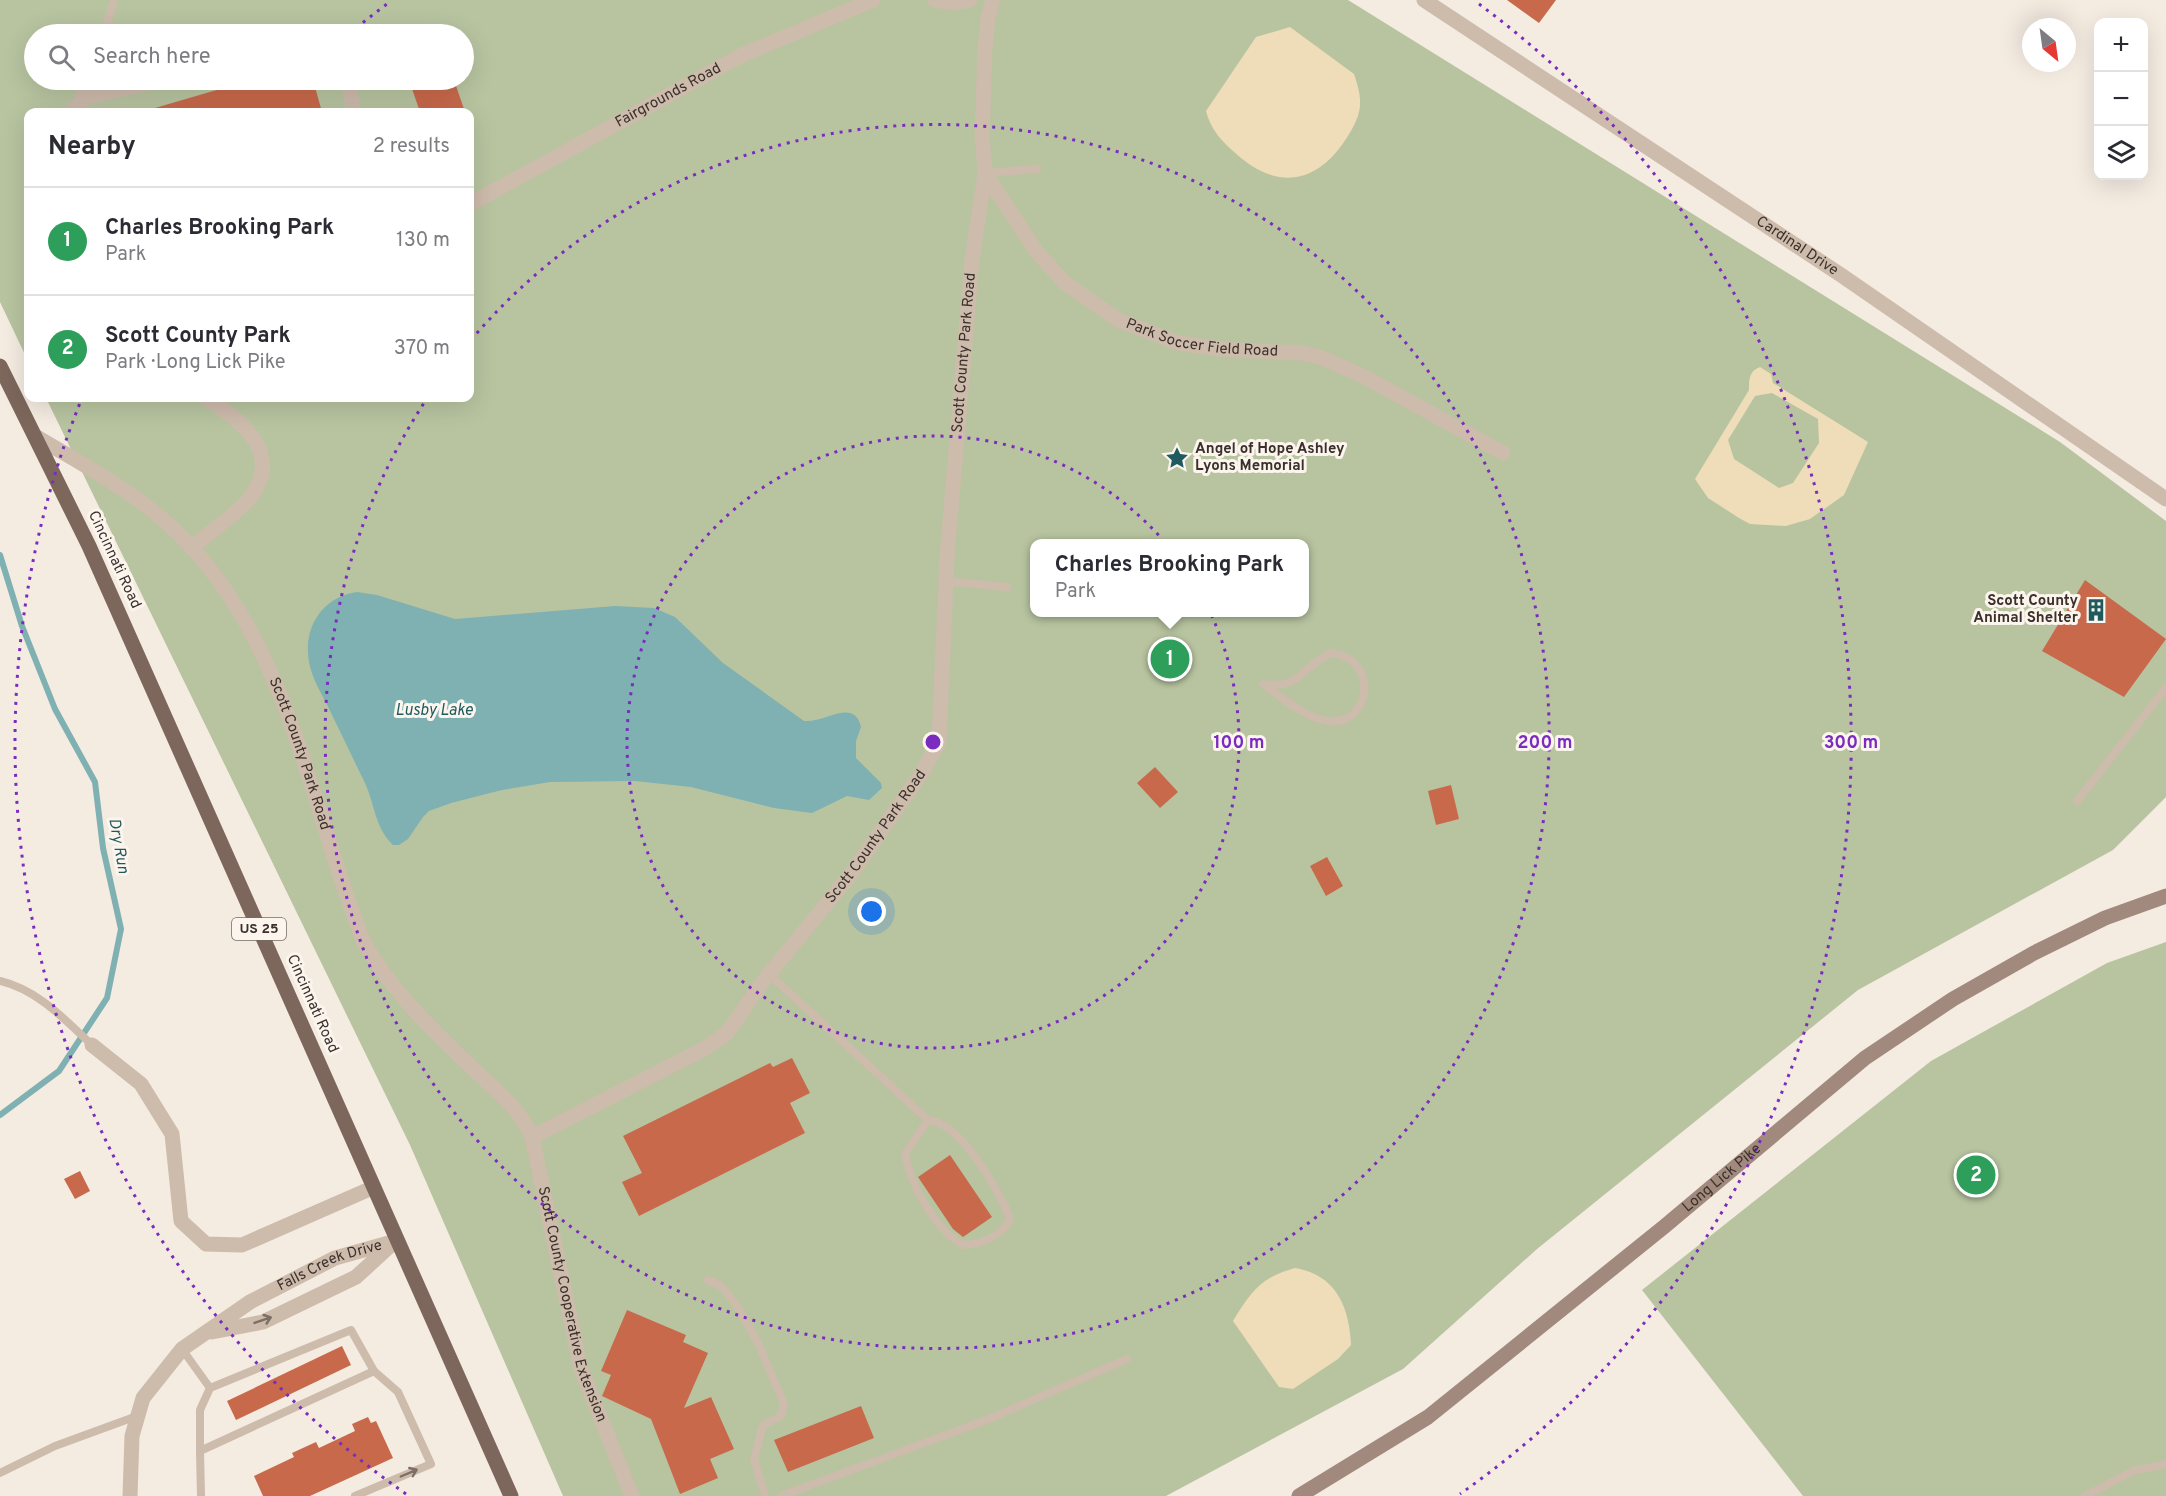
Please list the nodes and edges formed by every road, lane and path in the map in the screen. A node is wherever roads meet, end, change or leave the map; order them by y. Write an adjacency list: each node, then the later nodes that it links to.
1 (114, 0): 8 (lane)
2 (873, 0): 17 (street, Fairgrounds Road)
3 (935, 0): 4 (street)
4 (970, 0)
5 (993, 0): 16 (street)
6 (1424, 0): 7 (street, Cardinal Drive)
7 (1447, 6): 22 (street, Cardinal Drive)
8 (107, 24)
9 (81, 90): 12 (lane)
10 (118, 90): 13 (street)
11 (350, 90): 14 (street)
12 (72, 108)
13 (74, 108)
14 (353, 108)
15 (1037, 169): 16 (lane)
16 (984, 173): 21 (street, Park Soccer Field Road); 24 (street, Scott County Park Road)
17 (474, 202)
18 (0, 366): 20 (main road, Cincinnati Road / US 25)
19 (211, 402): 23 (street)
20 (35, 436): 23 (street, Scott County Park Road); 36 (main road, Cincinnati Road / US 25)
21 (1503, 453)
22 (2166, 499)
23 (191, 548): 33 (street, Scott County Park Road)
24 (946, 581): 25 (lane); 30 (street, Scott County Park Road)
25 (1007, 587)
26 (1263, 684): 26 (lane)
27 (2166, 688): 28 (lane)
28 (2077, 801)
29 (2166, 896): 55 (main road, Long Lick Pike)
30 (769, 974): 34 (lane); 35 (street, Scott County Park Road)
31 (0, 981): 32 (lane)
32 (92, 1045): 36 (street)
33 (518, 1110): 35 (street, Scott County Cooperative Extension)
34 (928, 1120): 34 (lane)
35 (532, 1137): 52 (street, Scott County Cooperative Extension)
36 (372, 1188): 37 (main road, Cincinnati Road / US 25)
37 (396, 1241): 39 (street, Falls Creek Drive); 39 (street, Falls Creek Drive, one-way to 37); 51 (main road, Cincinnati Road / US 25)
38 (708, 1281): 53 (lane)
39 (207, 1334): 40 (street, Falls Creek Drive)
40 (182, 1349): 43 (lane); 44 (street, Falls Creek Drive)
41 (1127, 1359): 54 (lane)
42 (375, 1371): 43 (lane); 45 (lane); 50 (lane, one-way to 42)
43 (210, 1388): 45 (lane)
44 (137, 1416): 47 (lane); 48 (street, Falls Creek Drive)
45 (200, 1451): 49 (lane)
46 (2166, 1464): 56 (lane)
47 (0, 1473)
48 (130, 1496)
49 (201, 1496)
50 (356, 1496)
51 (511, 1496)
52 (632, 1496)
53 (765, 1496)
54 (781, 1496)
55 (1299, 1496)
56 (2085, 1496)

